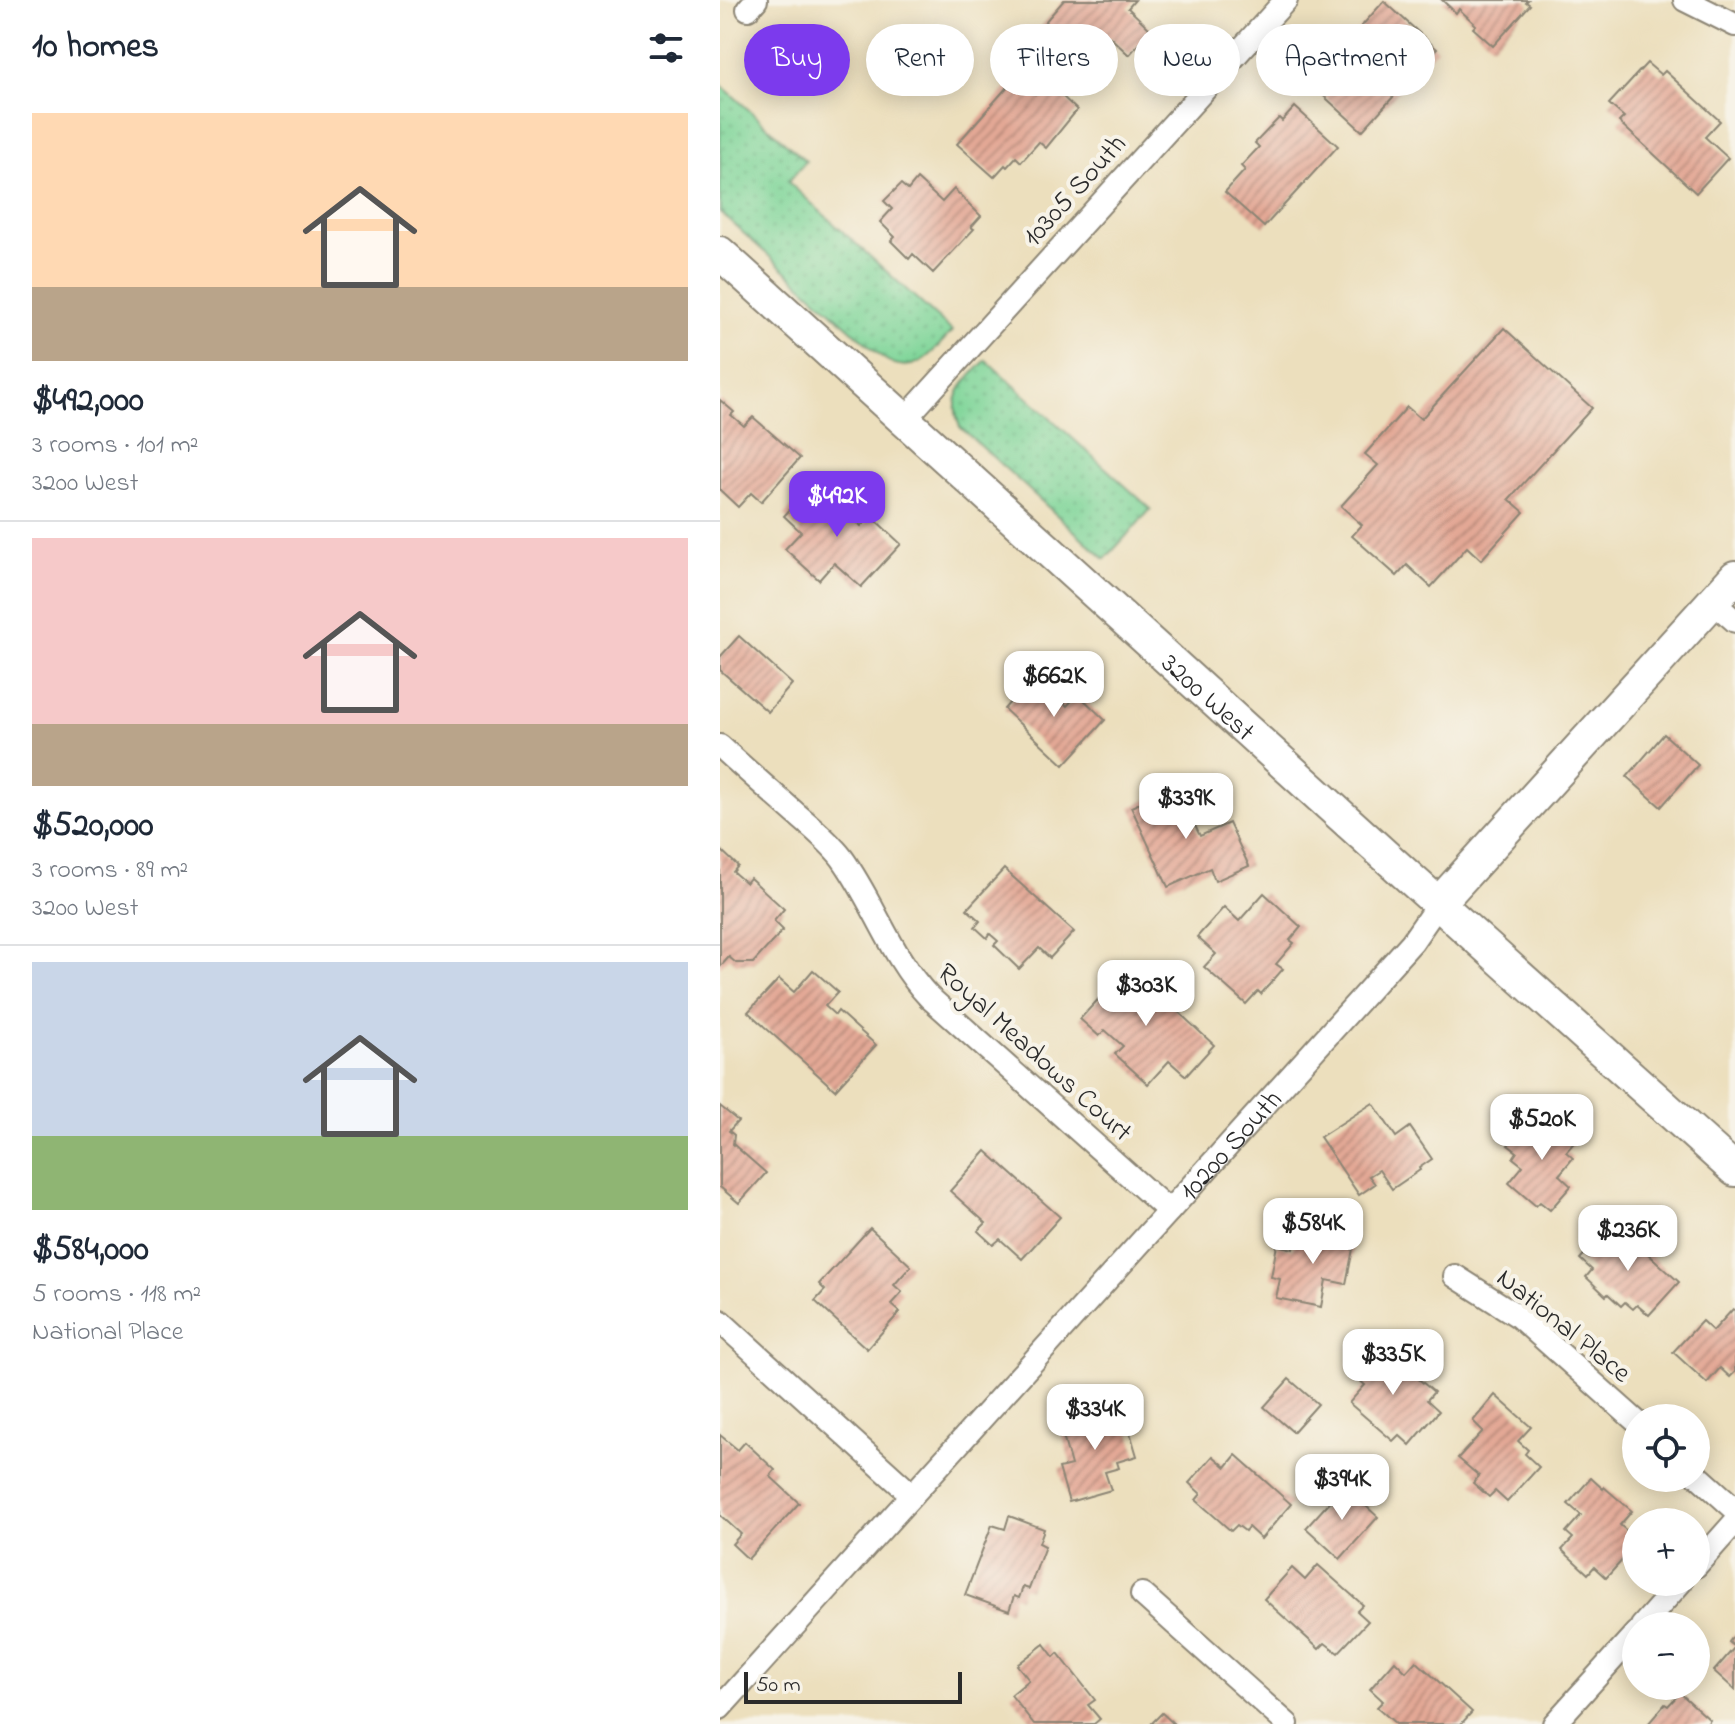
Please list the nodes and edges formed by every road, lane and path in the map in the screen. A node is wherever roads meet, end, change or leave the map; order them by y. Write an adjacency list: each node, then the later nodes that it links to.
1 (1286, 0): 5 (street, 10305 South)
2 (1685, 0): 3 (street)
3 (1735, 25)
4 (720, 253): 5 (street, 3200 West)
5 (905, 419): 9 (street, 3200 West)
6 (1735, 577): 7 (street, 10200 South)
7 (1724, 611): 9 (street, 10200 South)
8 (720, 746): 11 (street, Royal Meadows Court)
9 (1439, 903): 10 (street, 3200 West); 11 (street, 10200 South)
10 (1735, 1170)
11 (1169, 1211): 16 (street, 10200 South)
12 (1455, 1276): 14 (street, National Place)
13 (720, 1321): 16 (street)
14 (1622, 1409)
15 (1710, 1487): 17 (street)
16 (912, 1495): 24 (street, 10200 South)
17 (1735, 1509)
18 (1735, 1522): 19 (street)
19 (1710, 1550)
20 (1142, 1594): 25 (street)
21 (1669, 1596): 22 (street)
22 (1654, 1612)
23 (1622, 1649): 26 (street)
24 (720, 1708)
25 (1287, 1724)
26 (1554, 1724)

